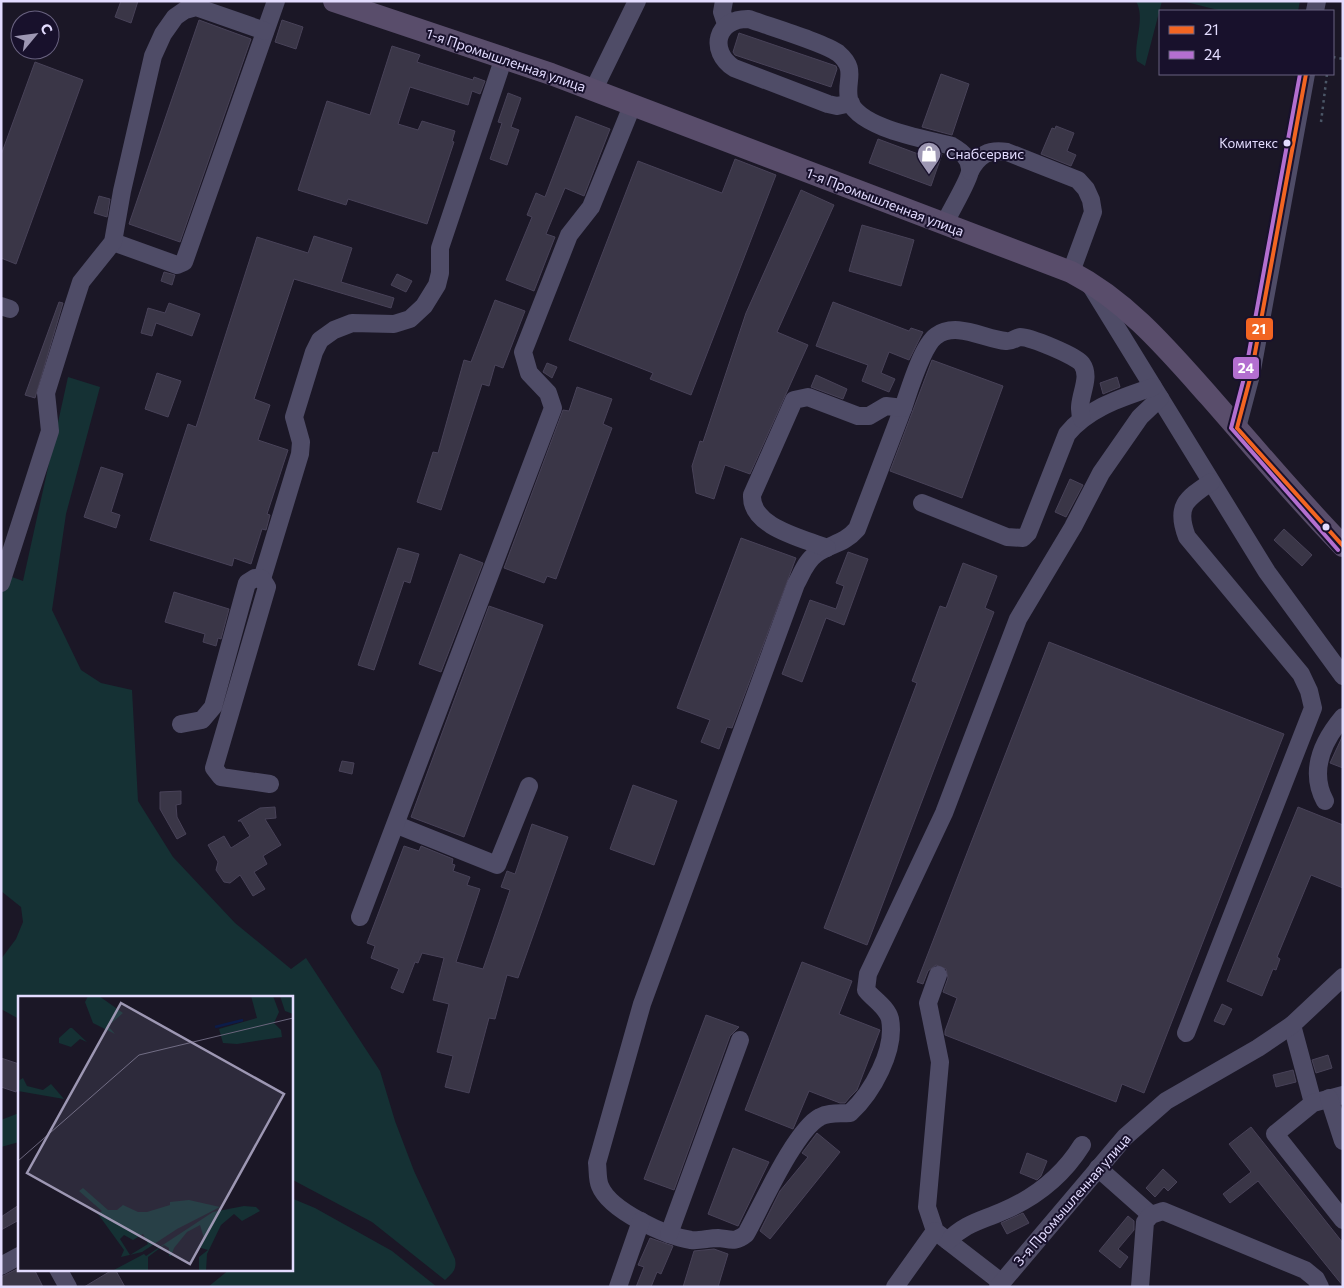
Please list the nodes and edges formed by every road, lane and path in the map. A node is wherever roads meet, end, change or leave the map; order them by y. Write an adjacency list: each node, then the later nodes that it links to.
1 (276, 1): 6 (street)
2 (638, 1): 10 (street)
3 (724, 1): 5 (street)
4 (344, 3): 7 (main road, 1-я Промышленная улица)
5 (726, 24): 11 (street); 11 (street)
6 (265, 31): 16 (street); 16 (street)
7 (504, 58): 10 (main road, 1-я Промышленная улица); 26 (street)
8 (1306, 75): 21 (street)
9 (1327, 75): 13 (path)
10 (593, 91): 12 (main road, 1-я Промышленная улица)
11 (851, 103): 14 (street)
12 (632, 106): 15 (main road, 1-я Промышленная улица); 34 (street)
13 (1321, 122)
14 (970, 171): 15 (street); 17 (street)
15 (944, 225): 17 (main road, 1-я Промышленная улица)
16 (113, 242): 27 (street)
17 (1079, 276): 18 (street); 21 (main road, 1-я Промышленная улица)
18 (1157, 392): 20 (street); 22 (street); 48 (street)
19 (902, 408): 20 (street); 25 (street); 25 (street)
20 (1082, 419): 23 (street)
21 (1237, 428): 24 (main road, 1-я Промышленная улица)
22 (1211, 482): 28 (street); 39 (street)
23 (922, 503)
24 (1343, 546)
25 (827, 548): 47 (street)
26 (262, 579): 30 (street); 31 (street)
27 (1, 583)
28 (1343, 676)
29 (1343, 718): 33 (street)
30 (181, 724)
31 (270, 784)
32 (529, 786): 34 (street)
33 (1325, 801)
34 (397, 825): 35 (street)
35 (360, 918)
36 (938, 976): 49 (street)
37 (1340, 986): 38 (street, 3-я Промышленная улица)
38 (1292, 1025): 41 (street); 44 (street, 3-я Промышленная улица)
39 (1186, 1034)
40 (740, 1040): 48 (street)
41 (1328, 1099): 42 (street); 46 (street)
42 (1343, 1142)
43 (1082, 1145): 49 (street)
44 (1098, 1168): 45 (street); 53 (street, 3-я Промышленная улица)
45 (1151, 1215): 57 (street); 58 (street)
46 (1343, 1220)
47 (641, 1221): 48 (street); 55 (street)
48 (669, 1234)
49 (941, 1236): 53 (street); 56 (street)
50 (18, 1257): 51 (street)
51 (1, 1266)
52 (59, 1270): 54 (street)
53 (1000, 1284)
54 (68, 1287)
55 (618, 1287)
56 (895, 1287)
57 (1140, 1287)
58 (1320, 1287)

